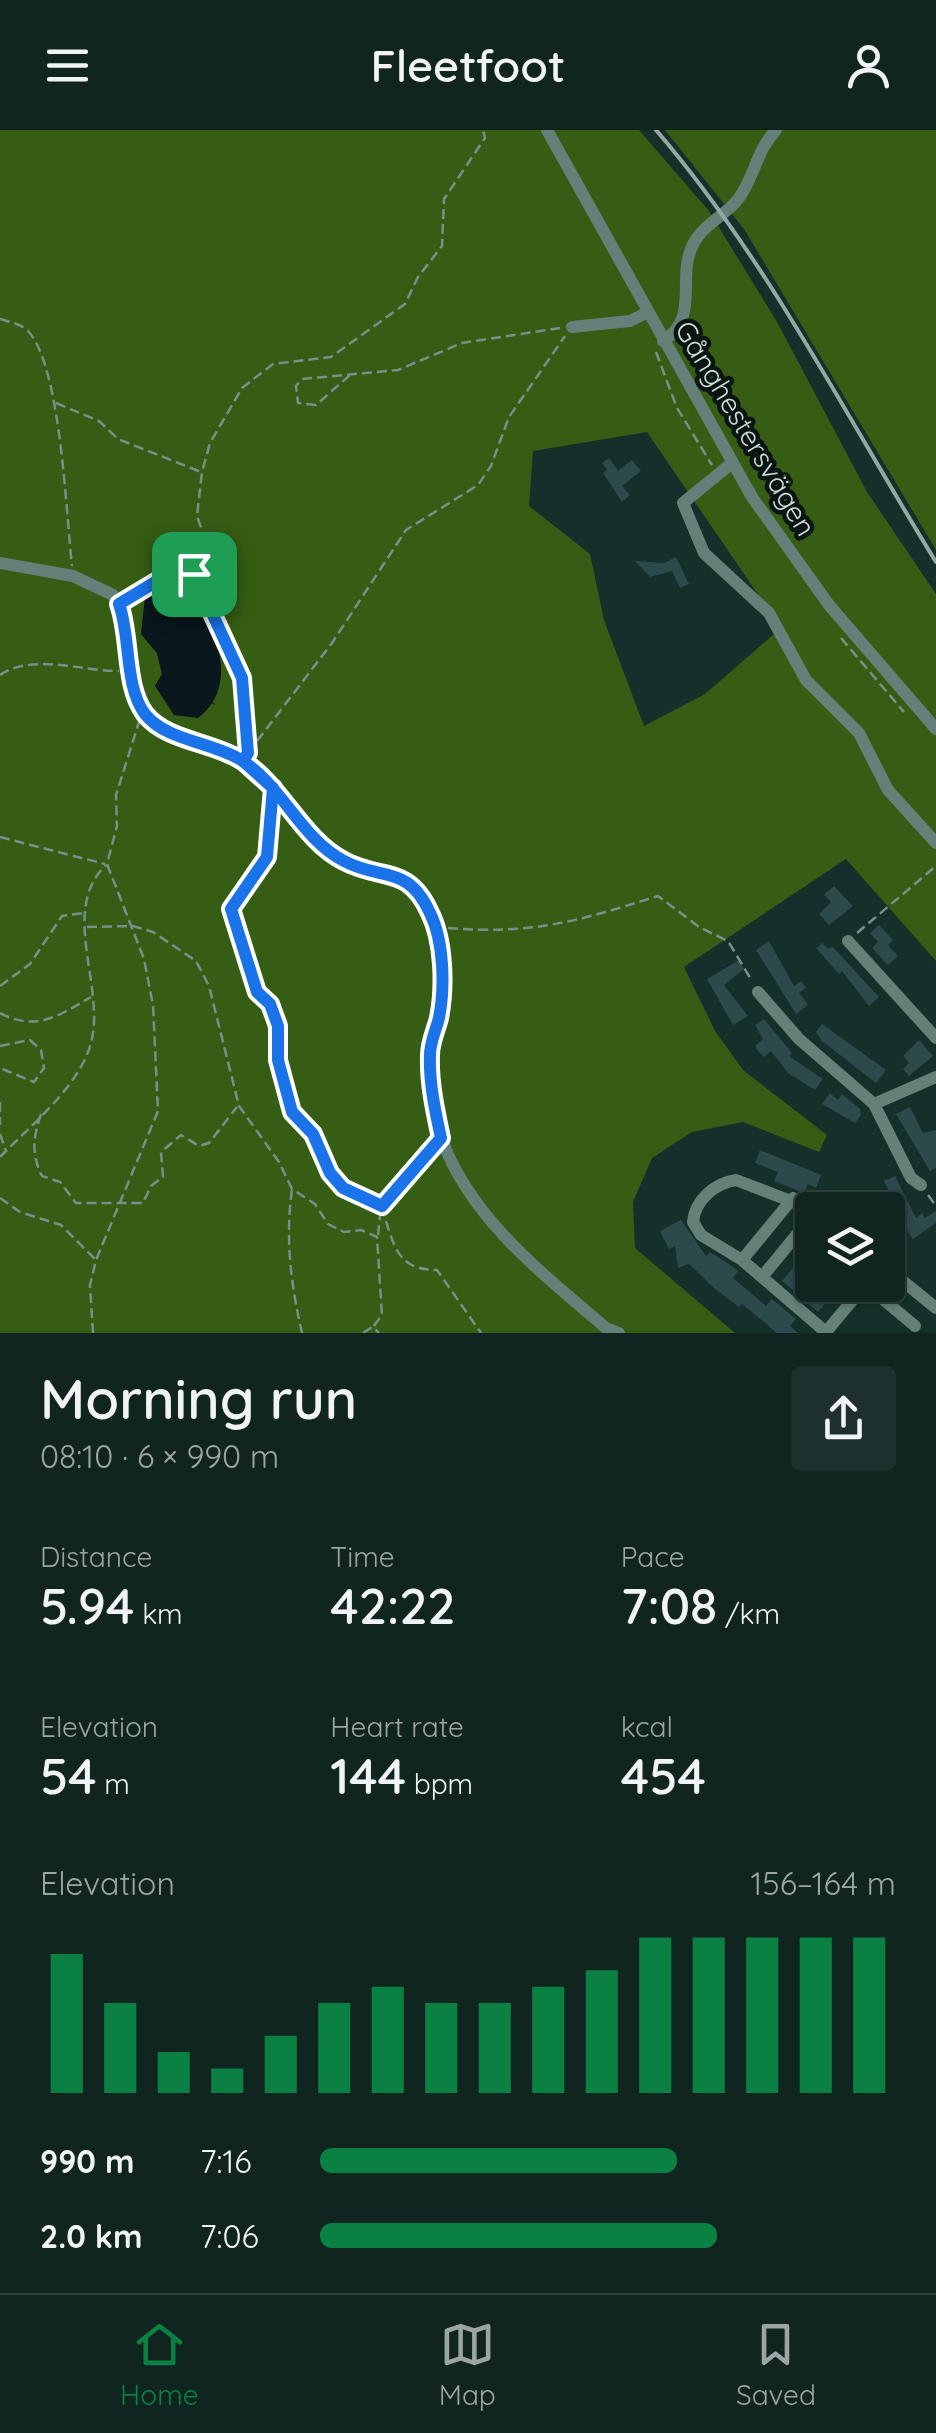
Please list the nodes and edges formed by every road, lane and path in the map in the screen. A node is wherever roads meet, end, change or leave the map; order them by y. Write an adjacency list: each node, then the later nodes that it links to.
1 (484, 130): 11 (path)
2 (547, 130): 4 (street, Gånghestersvägen)
3 (776, 130): 7 (street)
4 (648, 312): 6 (street); 7 (street, Gånghestersvägen)
5 (0, 319): 9 (path)
6 (572, 326): 8 (path); 20 (path)
7 (663, 341): 10 (street, Gånghestersvägen)
8 (350, 376): 8 (path)
9 (54, 402): 11 (path); 14 (path)
10 (732, 463): 19 (street, Gånghestersvägen); 23 (street)
11 (202, 472): 13 (path)
12 (0, 563): 14 (street)
13 (194, 574): 15 (path); 20 (path)
14 (73, 576): 15 (street)
15 (119, 604): 16 (street)
16 (132, 671): 17 (path); 18 (street)
17 (0, 676)
18 (146, 714): 20 (street); 24 (path)
19 (936, 729)
20 (245, 757): 21 (street)
21 (273, 788): 29 (street); 53 (path)
22 (0, 838): 24 (path)
23 (936, 843)
24 (106, 864): 26 (path); 27 (path)
25 (936, 866): 30 (path)
26 (85, 913): 28 (path); 31 (path)
27 (133, 926): 28 (path); 41 (path); 52 (path)
28 (88, 927): 33 (path)
29 (437, 928): 32 (path); 45 (street)
30 (848, 941): 35 (street)
31 (0, 986)
32 (758, 992): 40 (street)
33 (92, 996): 34 (path); 42 (path)
34 (0, 1014)
35 (936, 1038)
36 (0, 1046): 37 (path)
37 (0, 1068)
38 (936, 1077): 40 (street)
39 (0, 1102): 43 (path)
40 (874, 1104): 48 (street)
41 (238, 1106): 49 (path); 52 (path)
42 (41, 1114): 46 (path); 52 (path)
43 (0, 1125)
44 (0, 1134): 46 (path)
45 (441, 1138): 53 (path); 71 (street)
46 (6, 1151): 47 (path)
47 (0, 1157)
48 (920, 1185): 54 (path)
49 (292, 1188): 56 (path); 67 (path)
50 (0, 1198): 57 (path)
51 (793, 1198): 58 (street); 58 (street)
52 (118, 1206): 57 (path)
53 (382, 1206): 56 (path); 70 (path)
54 (936, 1206)
55 (795, 1236): 59 (street)
56 (377, 1237): 64 (path)
57 (96, 1260): 66 (path)
58 (742, 1260): 59 (street)
59 (762, 1277): 72 (street)
60 (905, 1282): 63 (street)
61 (856, 1302): 72 (street)
62 (883, 1302): 65 (street)
63 (934, 1307): 65 (street)
64 (374, 1326): 68 (path); 69 (path)
65 (912, 1330)
66 (93, 1333)
67 (302, 1333)
68 (363, 1333)
69 (378, 1333)
70 (480, 1333)
71 (619, 1333)
72 (827, 1333)

